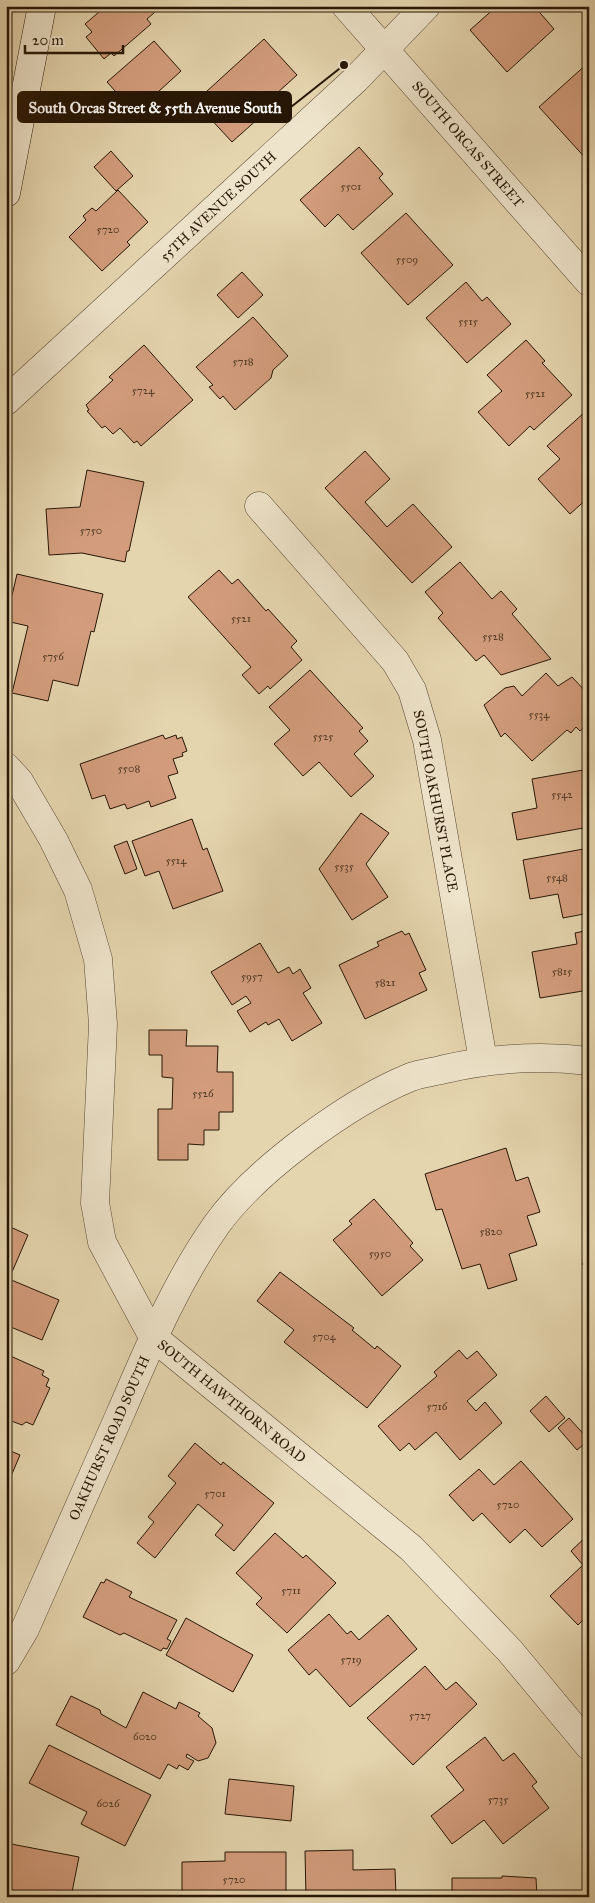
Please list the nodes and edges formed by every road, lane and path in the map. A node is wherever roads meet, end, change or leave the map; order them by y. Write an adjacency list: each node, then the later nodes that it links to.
1 (42, 6): 5 (street)
2 (346, 6): 4 (street, SOUTH ORCAS STREET)
3 (426, 6): 4 (street, 55TH AVENUE SOUTH)
4 (383, 48): 6 (street, SOUTH ORCAS STREET); 7 (street, 55TH AVENUE SOUTH)
5 (6, 193)
6 (589, 282)
7 (6, 401)
8 (259, 506): 10 (street, SOUTH OAKHURST PLACE)
9 (6, 767): 12 (street, SOUTH HAWTHORN ROAD)
10 (483, 1060): 11 (street, OAKHURST ROAD SOUTH); 12 (street, OAKHURST ROAD SOUTH)
11 (589, 1061)
12 (153, 1337): 13 (street, OAKHURST ROAD SOUTH); 14 (street, SOUTH HAWTHORN ROAD)
13 (6, 1661)
14 (589, 1746)

